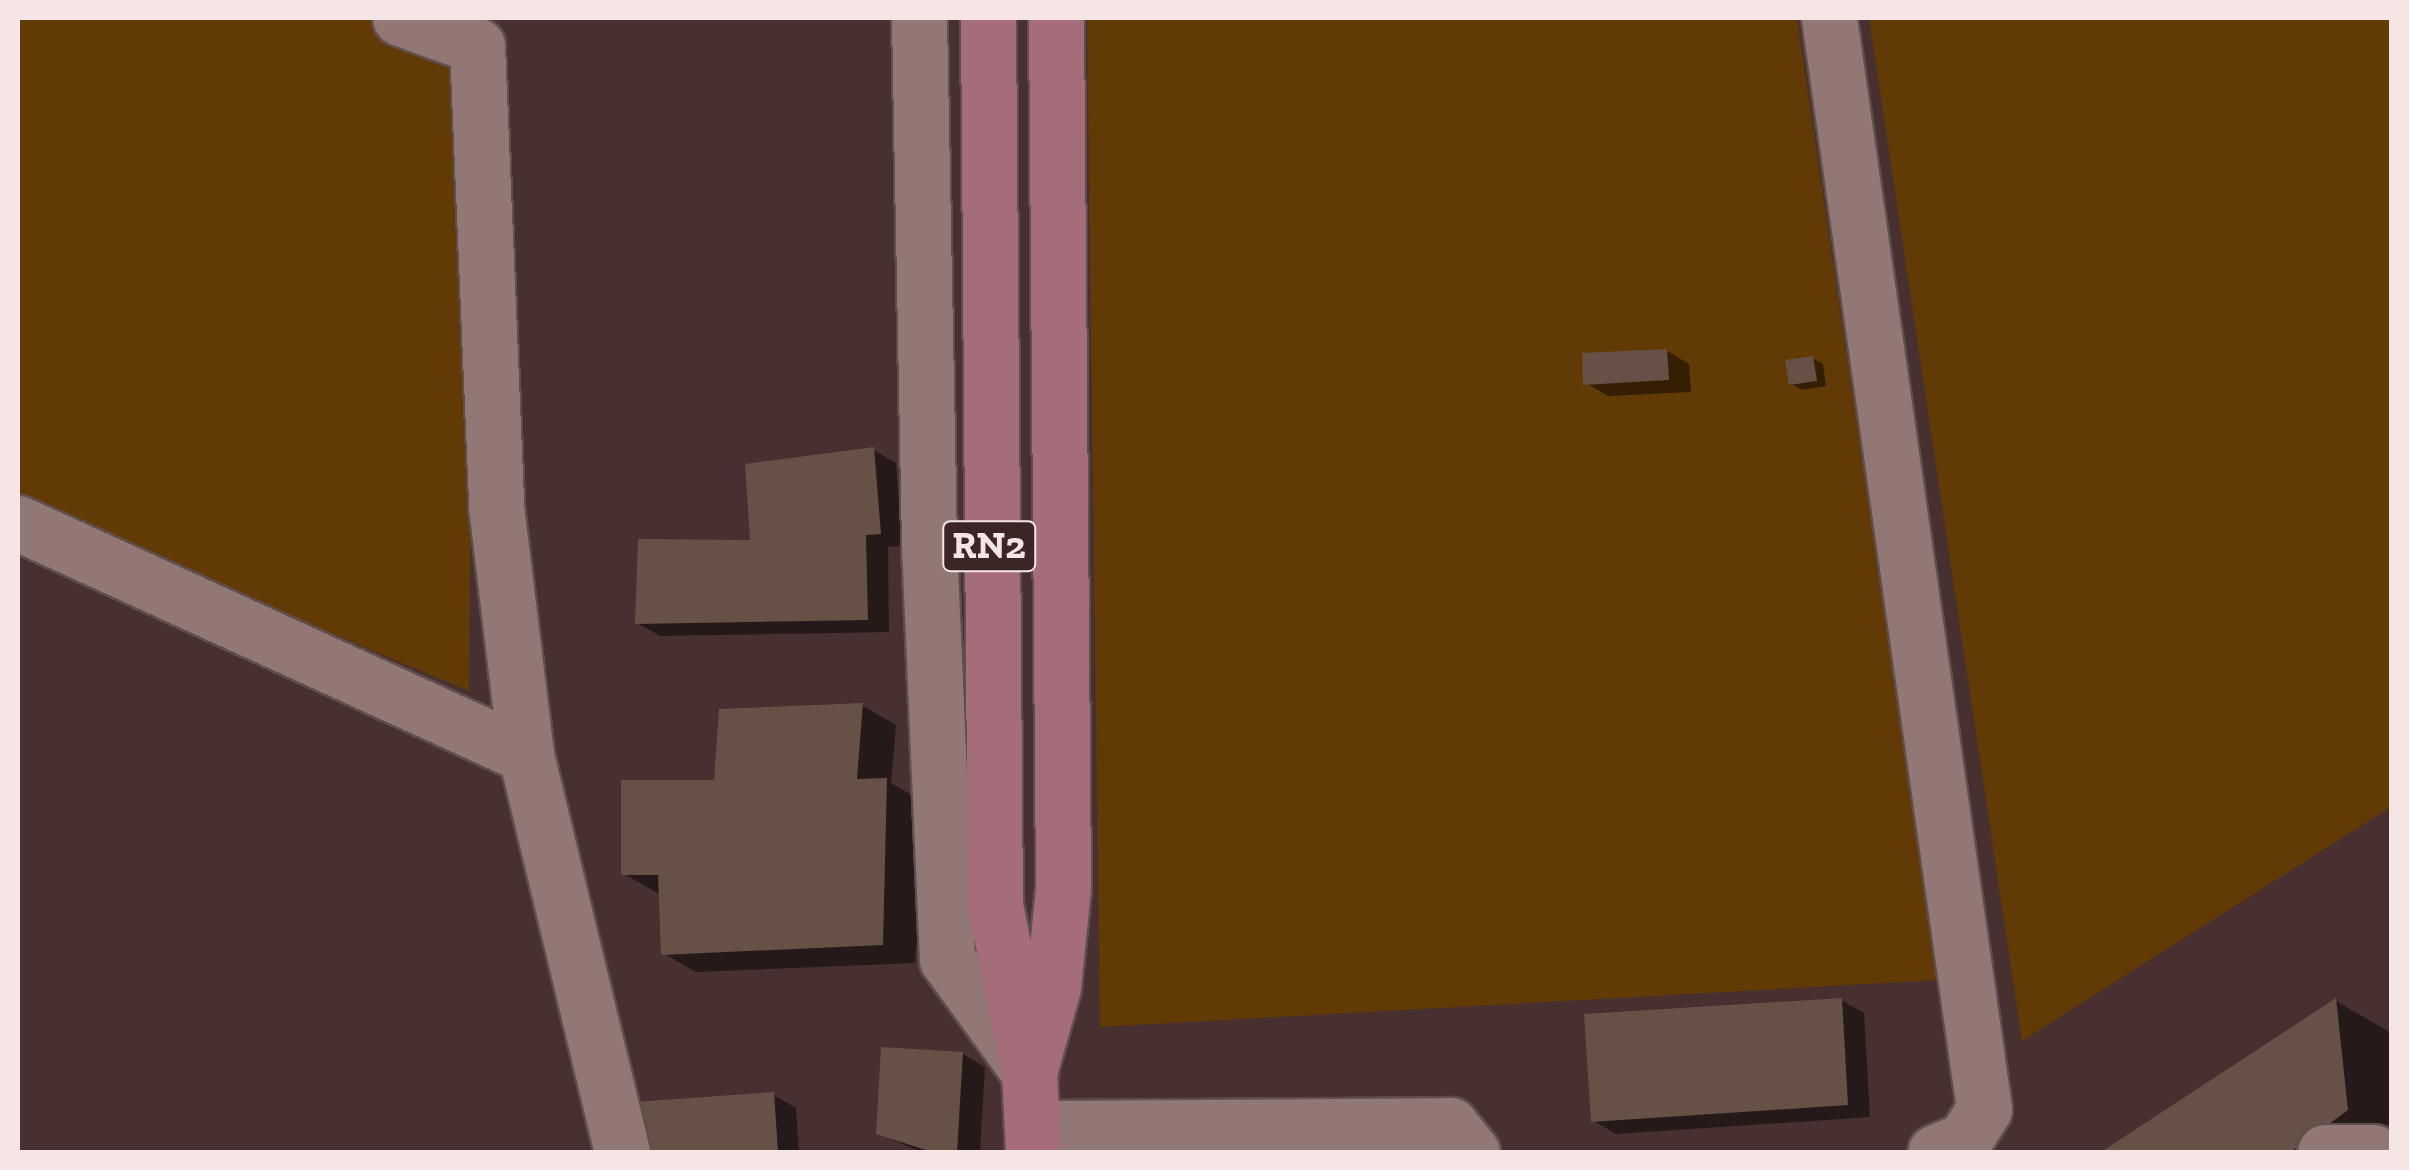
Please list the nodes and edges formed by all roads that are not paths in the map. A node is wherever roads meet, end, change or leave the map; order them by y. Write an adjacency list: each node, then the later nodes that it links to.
1 (400, 18): 7 (street)
2 (919, 18): 8 (street)
3 (988, 18): 8 (main road, RN2)
4 (1056, 18): 8 (main road, RN2)
5 (1828, 18): 12 (street)
6 (18, 523): 7 (street)
7 (526, 755): 10 (street)
8 (1030, 1072): 9 (main road, RN2)
9 (1033, 1140): 11 (street)
10 (622, 1152)
11 (1472, 1152)
12 (1935, 1152)
13 (2325, 1152): 14 (street)
14 (2373, 1152)

